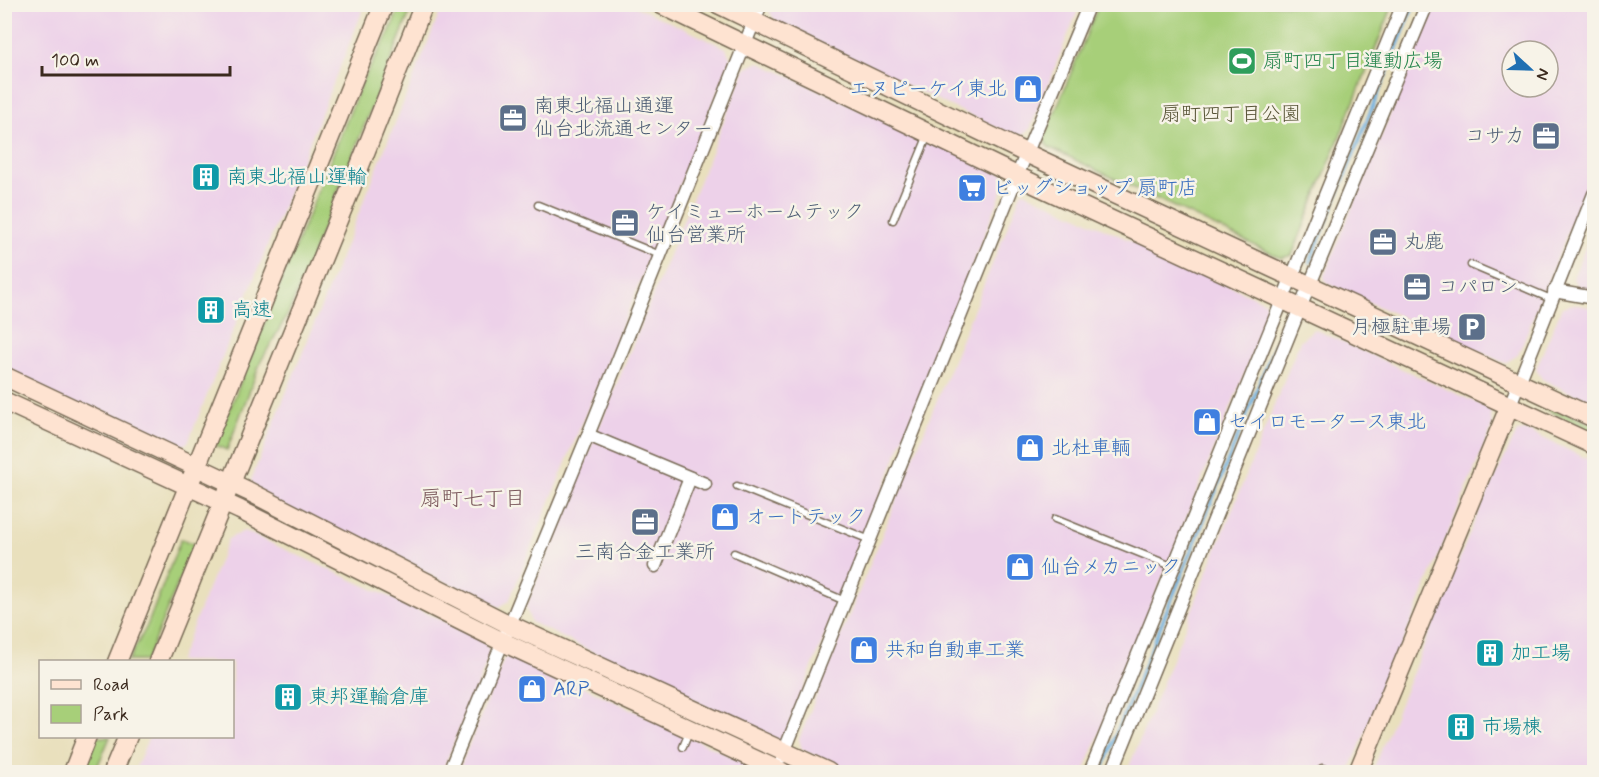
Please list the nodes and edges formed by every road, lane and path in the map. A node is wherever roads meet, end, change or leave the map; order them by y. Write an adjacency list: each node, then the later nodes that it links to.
1 (384, 4): 31 (street)
2 (424, 4): 33 (street)
3 (660, 4): 10 (street)
4 (718, 4): 9 (street)
5 (761, 4): 9 (street)
6 (1089, 4): 12 (street)
7 (1403, 4): 19 (street)
8 (1427, 4): 20 (street)
9 (754, 22): 10 (street); 12 (street)
10 (744, 45): 11 (street); 17 (street)
11 (929, 134): 13 (street); 16 (lane)
12 (1028, 153): 13 (street); 19 (street)
13 (1017, 176): 23 (street); 39 (street)
14 (1594, 194): 21 (street)
15 (538, 205): 17 (lane)
16 (893, 220)
17 (660, 255): 29 (street)
18 (1471, 264): 21 (lane)
19 (1292, 276): 20 (street); 23 (street)
20 (1310, 285): 23 (street); 25 (street)
21 (1553, 295): 22 (street); 25 (street)
22 (1594, 298)
23 (1292, 304): 27 (street); 42 (street); 59 (street)
24 (4, 376): 31 (street)
25 (1518, 382): 27 (street); 28 (street)
26 (4, 401): 35 (street)
27 (1510, 405): 30 (street); 61 (street)
28 (1594, 418)
29 (588, 435): 32 (street); 44 (street)
30 (1594, 445)
31 (196, 467): 33 (street); 35 (street)
32 (690, 478): 34 (street); 41 (street)
33 (230, 483): 37 (street); 44 (street)
34 (705, 484)
35 (189, 485): 37 (street); 45 (street)
36 (737, 486): 39 (lane)
37 (222, 501): 44 (street); 46 (street)
38 (1055, 519): 42 (lane)
39 (870, 540): 43 (street)
40 (734, 554): 43 (lane)
41 (655, 566)
42 (1174, 568): 58 (street)
43 (845, 601): 51 (street)
44 (506, 634): 47 (street); 51 (street); 55 (street)
45 (118, 660)
46 (159, 660)
47 (690, 730): 50 (lane); 56 (street)
48 (86, 738): 53 (street)
49 (127, 738): 54 (street)
50 (682, 747)
51 (784, 752): 56 (street); 57 (street)
52 (1322, 768): 60 (lane)
53 (72, 772)
54 (113, 772)
55 (448, 772)
56 (778, 772)
57 (828, 772)
58 (1090, 772)
59 (1112, 772)
60 (1334, 772)
61 (1358, 772)

